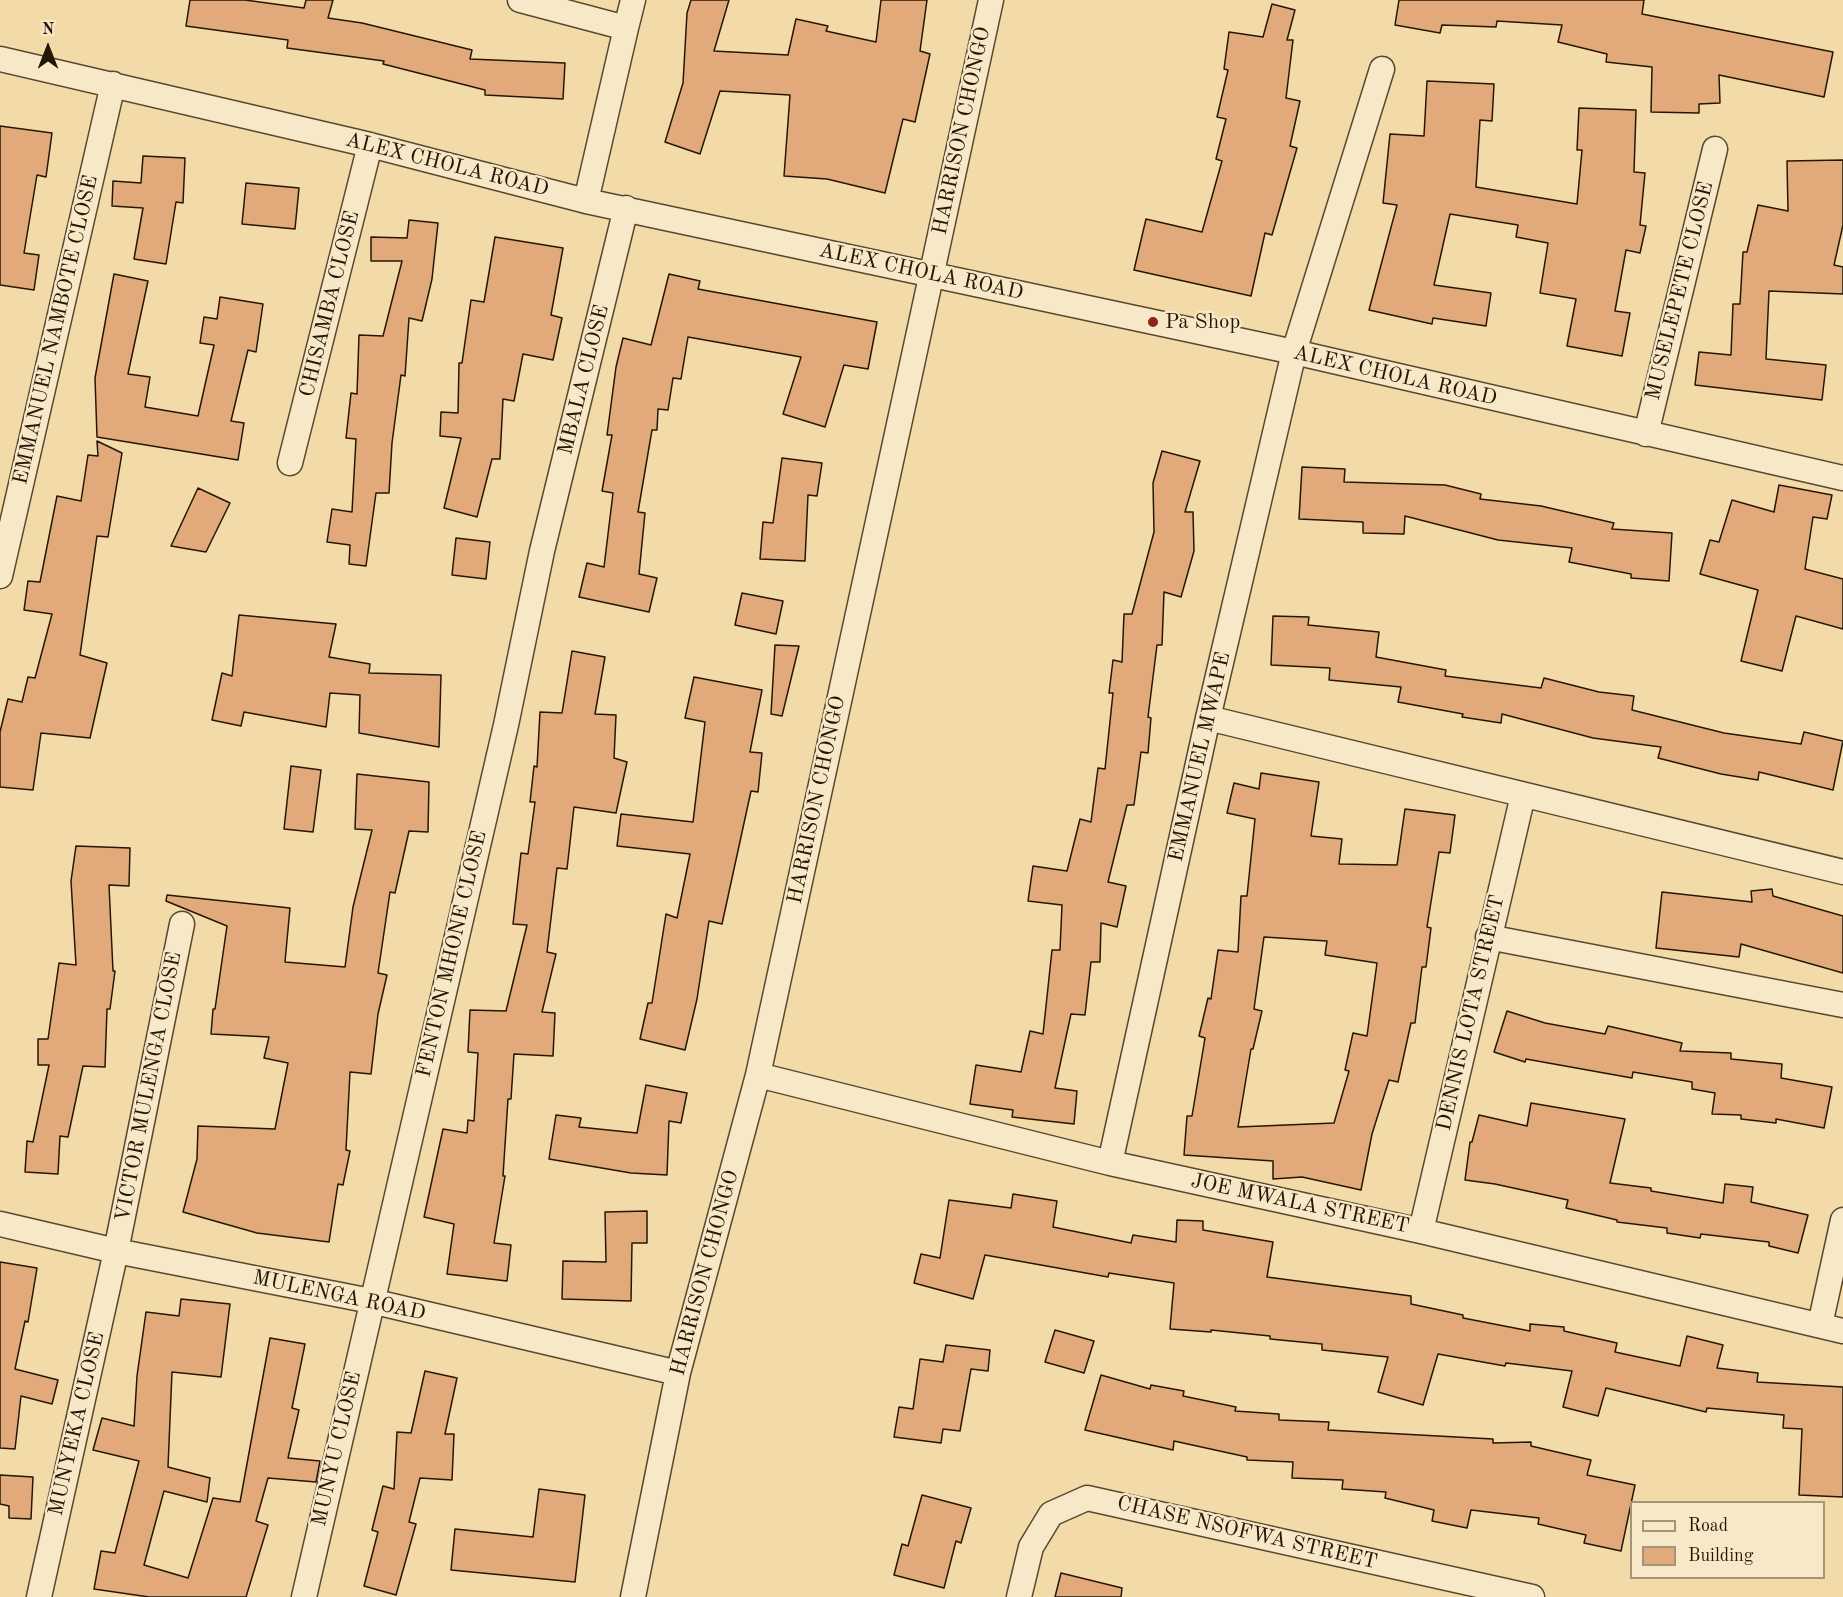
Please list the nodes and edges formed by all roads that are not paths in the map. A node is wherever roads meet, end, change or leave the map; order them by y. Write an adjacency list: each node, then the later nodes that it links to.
1 (520, 0): 4 (street)
2 (633, 0): 4 (street)
3 (991, 0): 12 (street, HARRISON CHONGO)
4 (626, 28): 10 (street)
5 (0, 59): 7 (street, ALEX CHOLA ROAD)
6 (1382, 69): 13 (street, EMMANUEL MWAPE)
7 (112, 84): 8 (street, ALEX CHOLA ROAD); 17 (street, EMMANUEL NAMBOTE CLOSE)
8 (370, 145): 10 (street, ALEX CHOLA ROAD); 15 (street, CHISAMBA CLOSE)
9 (1714, 149): 14 (street, MUSELEPETE CLOSE)
10 (586, 201): 11 (street, ALEX CHOLA ROAD)
11 (626, 208): 12 (street, ALEX CHOLA ROAD); 18 (street, MBALA CLOSE)
12 (930, 274): 13 (street, ALEX CHOLA ROAD); 25 (street, HARRISON CHONGO)
13 (1294, 352): 14 (street, ALEX CHOLA ROAD); 19 (street, EMMANUEL MWAPE)
14 (1646, 434): 16 (street, ALEX CHOLA ROAD)
15 (290, 463)
16 (1843, 478)
17 (0, 576)
18 (531, 605): 31 (street, FENTON MHONE CLOSE)
19 (1208, 718): 20 (street); 26 (street, EMMANUEL MWAPE)
20 (1523, 795): 21 (street); 23 (street, DENNIS LOTA STREET)
21 (1843, 872)
22 (182, 924): 30 (street, VICTOR MULENGA CLOSE)
23 (1488, 936): 24 (street); 29 (street, DENNIS LOTA STREET)
24 (1843, 1005)
25 (758, 1075): 26 (street, JOE MWALA STREET); 34 (street, HARRISON CHONGO)
26 (1110, 1163): 29 (street, JOE MWALA STREET)
27 (1843, 1220): 32 (street)
28 (0, 1224): 30 (street, MULENGA ROAD)
29 (1422, 1231): 32 (street, JOE MWALA STREET)
30 (116, 1251): 31 (street, MULENGA ROAD); 35 (street, MUNYEKA CLOSE)
31 (371, 1301): 34 (street, MULENGA ROAD); 36 (street, MUNYU CLOSE)
32 (1820, 1325): 33 (street, JOE MWALA STREET)
33 (1843, 1331)
34 (678, 1374): 37 (street, HARRISON CHONGO)
35 (39, 1597)
36 (303, 1597)
37 (633, 1597)
38 (1019, 1597): 39 (street, CHASE NSOFWA STREET)
39 (1532, 1597)

